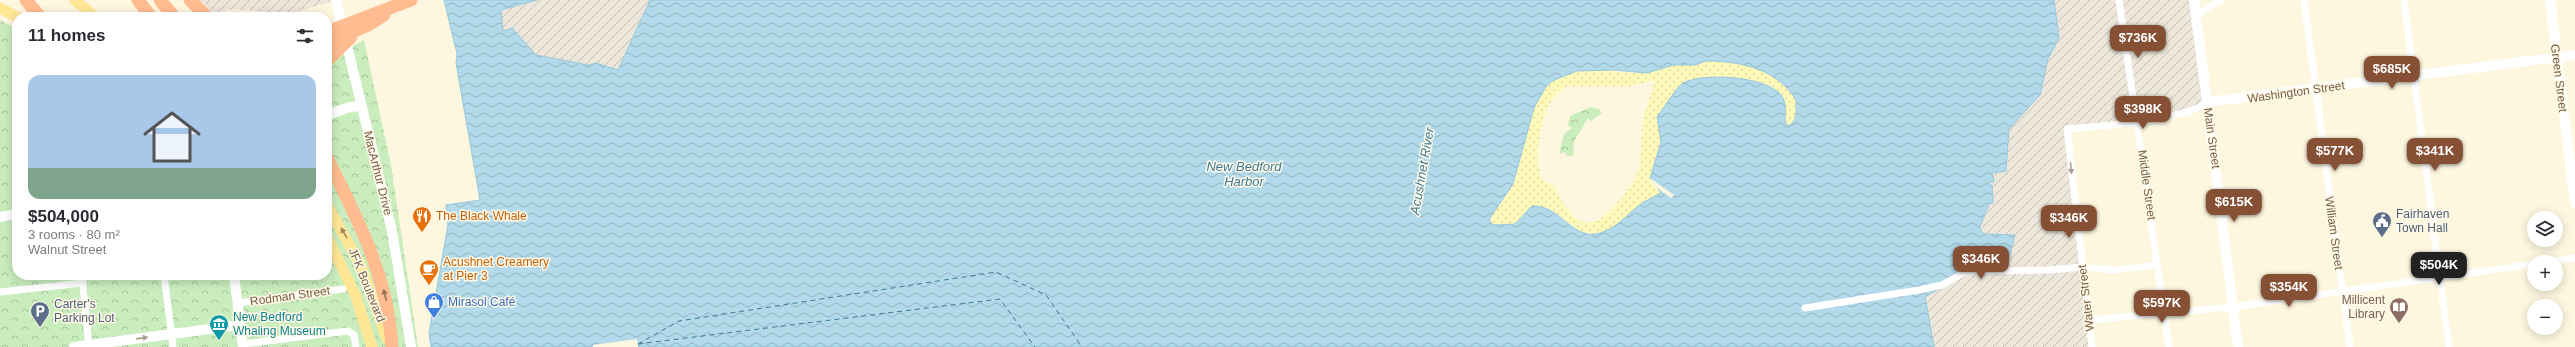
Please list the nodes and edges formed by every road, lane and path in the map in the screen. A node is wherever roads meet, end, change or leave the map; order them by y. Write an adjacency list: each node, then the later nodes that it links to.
1 (26, 0): 16 (highway)
2 (75, 0): 17 (main road)
3 (138, 0): 18 (highway)
4 (160, 0): 19 (highway)
5 (190, 0): 20 (highway)
6 (336, 0): 32 (street, MacArthur Drive)
7 (411, 0): 14 (highway)
8 (2120, 0): 34 (street, Middle Street)
9 (2194, 0): 22 (street, Main Street)
10 (2222, 0): 22 (street)
11 (2304, 0): 30 (street, William Street)
12 (2404, 0): 29 (street)
13 (2550, 0): 28 (street, Green Street)
14 (397, 6): 23 (highway); 24 (highway)
15 (0, 8): 21 (main road)
16 (36, 12)
17 (89, 12)
18 (147, 12)
19 (170, 12)
20 (202, 12)
21 (12, 14)
22 (2197, 14): 31 (street, Main Street)
23 (368, 25): 25 (highway); 26 (highway)
24 (332, 30)
25 (332, 41)
26 (332, 55)
27 (2575, 55): 28 (street, Washington Street)
28 (2557, 58): 29 (street, Washington Street); 37 (street, Green Street)
29 (2414, 76): 30 (street, Washington Street); 47 (street)
30 (2316, 89): 31 (street, Washington Street); 53 (street, William Street)
31 (2208, 102): 34 (street, Washington Street); 56 (street, Main Street)
32 (361, 106): 33 (street); 69 (street, MacArthur Drive)
33 (332, 113)
34 (2139, 121): 35 (street, Washington Street); 44 (street, Middle Street)
35 (2067, 129): 46 (street, Water Street, one-way to 46)
36 (332, 168): 68 (highway, one-way to 36)
37 (2575, 203)
38 (332, 214): 68 (main road, JFK Boulevard, one-way to 38)
39 (12, 215): 40 (street)
40 (0, 217)
41 (332, 248): 67 (main road, JFK Boulevard)
42 (2575, 258): 43 (street)
43 (2563, 260)
44 (2158, 265): 46 (street); 58 (street, Middle Street)
45 (2527, 265): 47 (street)
46 (2082, 266): 57 (street); 59 (street, Water Street)
47 (2439, 277): 53 (street); 74 (street)
48 (83, 280): 51 (street)
49 (165, 280): 61 (street)
50 (235, 280): 55 (street)
51 (83, 283): 54 (street); 62 (street)
52 (343, 289): 55 (street, Rodman Street)
53 (2342, 290): 56 (street); 73 (street, William Street)
54 (0, 292)
55 (238, 303): 60 (street)
56 (2233, 307): 58 (street); 72 (street, Main Street)
57 (1805, 308)
58 (2165, 314): 59 (street); 71 (street, Middle Street)
59 (2088, 320): 70 (street, Water Street)
60 (240, 325): 61 (street); 63 (street)
61 (171, 334): 62 (street, one-way to 61); 65 (street)
62 (89, 346): 64 (street)
63 (243, 346): 66 (street)
64 (74, 347)
65 (173, 347)
66 (356, 347)
67 (372, 347)
68 (390, 347)
69 (411, 347)
70 (2092, 347)
71 (2169, 347)
72 (2238, 347)
73 (2350, 347)
74 (2449, 347)

